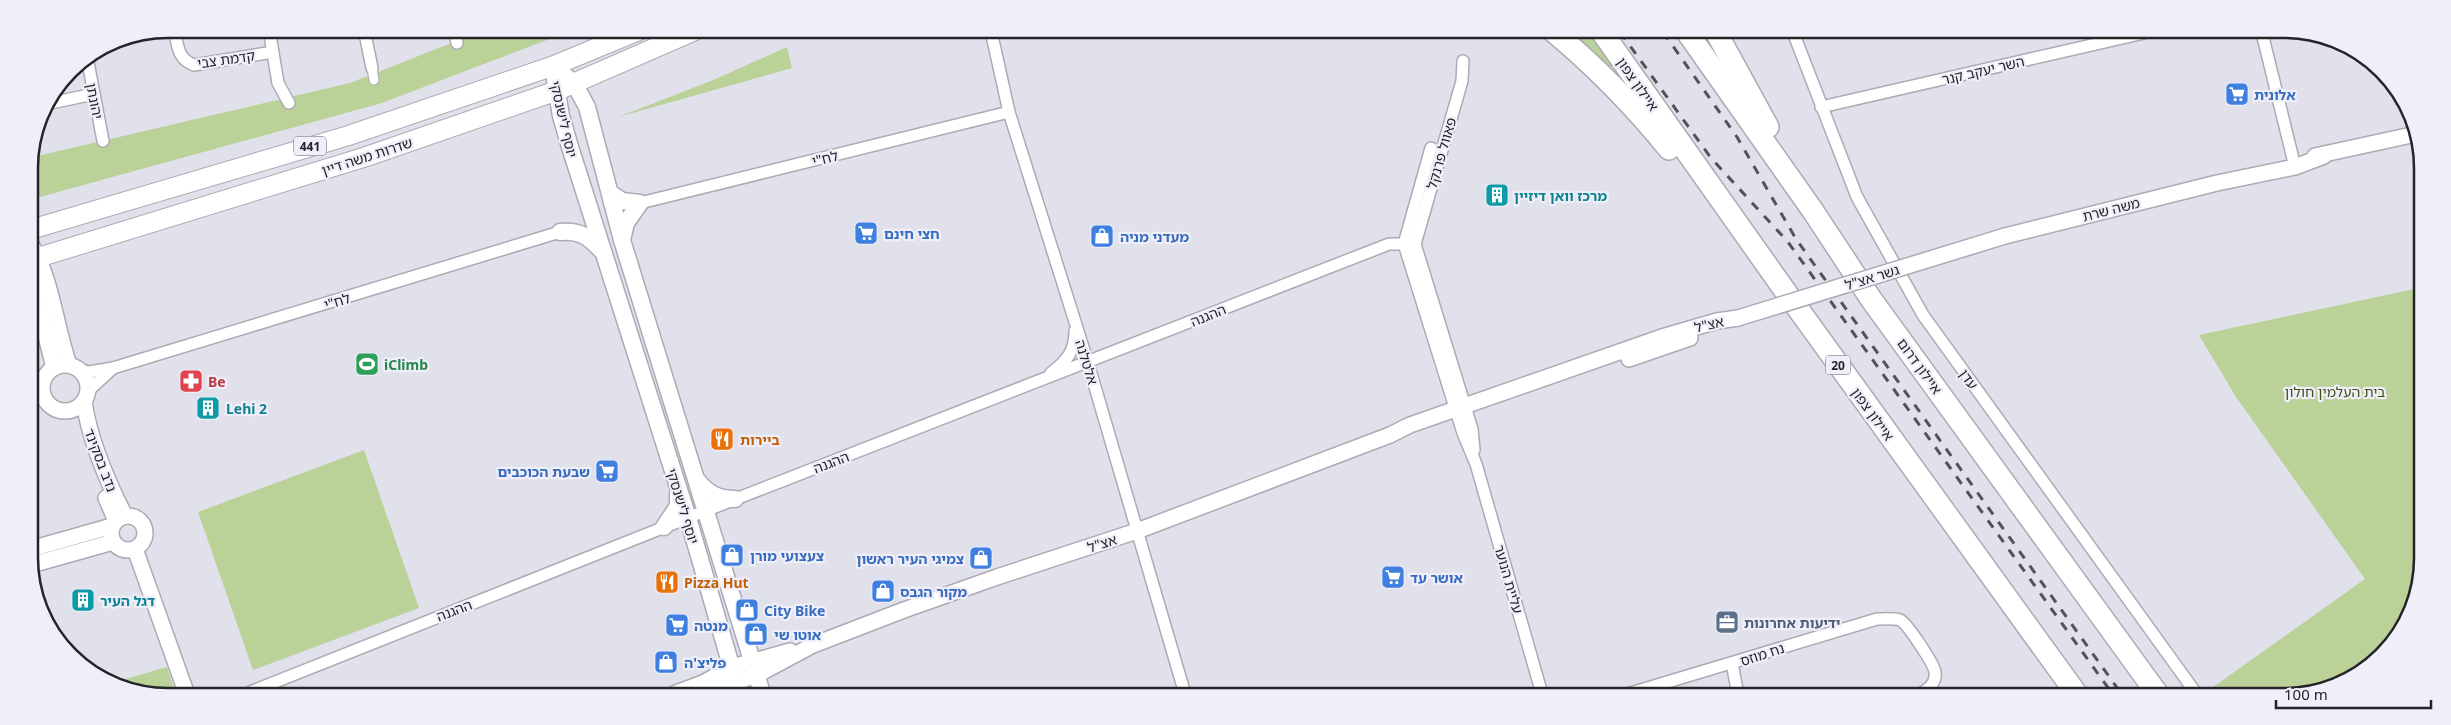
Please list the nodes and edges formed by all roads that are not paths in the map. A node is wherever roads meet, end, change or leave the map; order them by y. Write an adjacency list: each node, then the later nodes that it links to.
1 (176, 38): 16 (street, קדמת צבי)
2 (271, 38): 16 (street)
3 (366, 38): 20 (street)
4 (456, 38): 15 (street)
5 (621, 38): 19 (main road, שדרות משה דיין / 441)
6 (678, 38): 21 (main road, שדרות משה דיין / 441)
7 (993, 38): 27 (street, אלטלנה)
8 (1561, 38): 43 (highway)
9 (1606, 38): 43 (highway, איילון צפון / 20)
10 (1691, 38): 34 (highway, איילון דרום)
11 (1719, 38): 34 (highway)
12 (1795, 38): 26 (street, עדן)
13 (2122, 38): 26 (street, השר יעקב קנר)
14 (2263, 38): 30 (street)
15 (457, 43)
16 (273, 52): 25 (street)
17 (1463, 61): 39 (street, פאוול פרנקל)
18 (88, 64): 23 (street, יהונתן)
19 (553, 66): 21 (main road, יוסף לישנסקי); 22 (main road, יוסף לישנסקי); 35 (main road, שדרות משה דיין / 441)
20 (373, 74)
21 (574, 83): 22 (main road, שדרות משה דיין / 441); 31 (main road, יוסף לישנסקי)
22 (556, 91): 32 (main road, יוסף לישנסקי); 40 (main road, שדרות משה דיין / 441)
23 (94, 94): 24 (street); 29 (street, יהונתן)
24 (55, 102)
25 (288, 106)
26 (1821, 107): 80 (street, עדן)
27 (1009, 112): 33 (street, לח"י); 46 (street, אלטלנה)
28 (2409, 136): 30 (street, משה שרת)
29 (103, 143)
30 (2294, 163): 37 (street, משה שרת)
31 (610, 194): 33 (main road); 38 (main road, יוסף לישנסקי)
32 (586, 200): 36 (main road); 41 (main road, יוסף לישנסקי)
33 (640, 203): 38 (main road)
34 (1813, 211): 79 (highway, איילון דרום)
35 (38, 227)
36 (560, 232): 41 (main road); 51 (street, לח"י)
37 (2005, 236): 45 (street, גשר אצ"ל, bridge)
38 (622, 240): 59 (main road, יוסף לישנסקי)
39 (1410, 244): 48 (street, ההגנה); 58 (street, עליית הנוער)
40 (38, 251)
41 (602, 251): 60 (main road, יוסף לישנסקי)
42 (38, 266): 49 (street)
43 (1782, 288): 78 (highway, איילון צפון / 20)
44 (38, 303): 47 (street)
45 (1738, 318): 58 (street, אצ"ל)
46 (1075, 322): 48 (street, אלטלנה); 53 (street)
47 (48, 340): 50 (street); 52 (street)
48 (1088, 363): 53 (street, ההגנה); 66 (street, אלטלנה)
49 (75, 367): 50 (street); 51 (street, לח"י); 56 (street)
50 (54, 368): 54 (street)
51 (113, 368): 56 (street, לח"י)
52 (38, 378)
53 (1043, 380): 61 (street, ההגנה)
54 (38, 387)
55 (38, 392): 57 (street)
56 (86, 397): 57 (street); 64 (street, נדב בסקינד)
57 (66, 411): 64 (street, נדב בסקינד)
58 (1462, 412): 66 (street, אצ"ל); 74 (street, עליית הנוער)
59 (695, 478): 61 (main road); 62 (main road, יוסף לישנסקי)
60 (678, 489): 63 (main road, יוסף לישנסקי); 65 (main road)
61 (736, 499): 62 (street, ההגנה)
62 (705, 511): 63 (street, ההגנה); 72 (main road, יוסף לישנסקי)
63 (688, 518): 65 (street, ההגנה); 73 (main road, יוסף לישנסקי)
64 (118, 521): 67 (street); 68 (street); 69 (street)
65 (664, 527): 82 (street, ההגנה)
66 (1137, 531): 72 (street, אצ"ל); 85 (street, אלטלנה)
67 (113, 542): 69 (street); 70 (street)
68 (38, 547)
69 (135, 549): 81 (street)
70 (38, 563)
71 (1732, 663): 75 (street, נח מוזס); 76 (street); 77 (street, נח מוזס)
72 (754, 668): 73 (street, אצ"ל); 84 (main road, יוסף לישנסקי)
73 (736, 681): 83 (street, אצ"ל)
74 (1540, 687)
75 (1650, 687)
76 (1737, 687)
77 (1930, 687)
78 (2072, 687)
79 (2153, 687)
80 (2192, 687)
81 (185, 688)
82 (260, 688)
83 (690, 688)
84 (760, 688)
85 (1183, 688)

